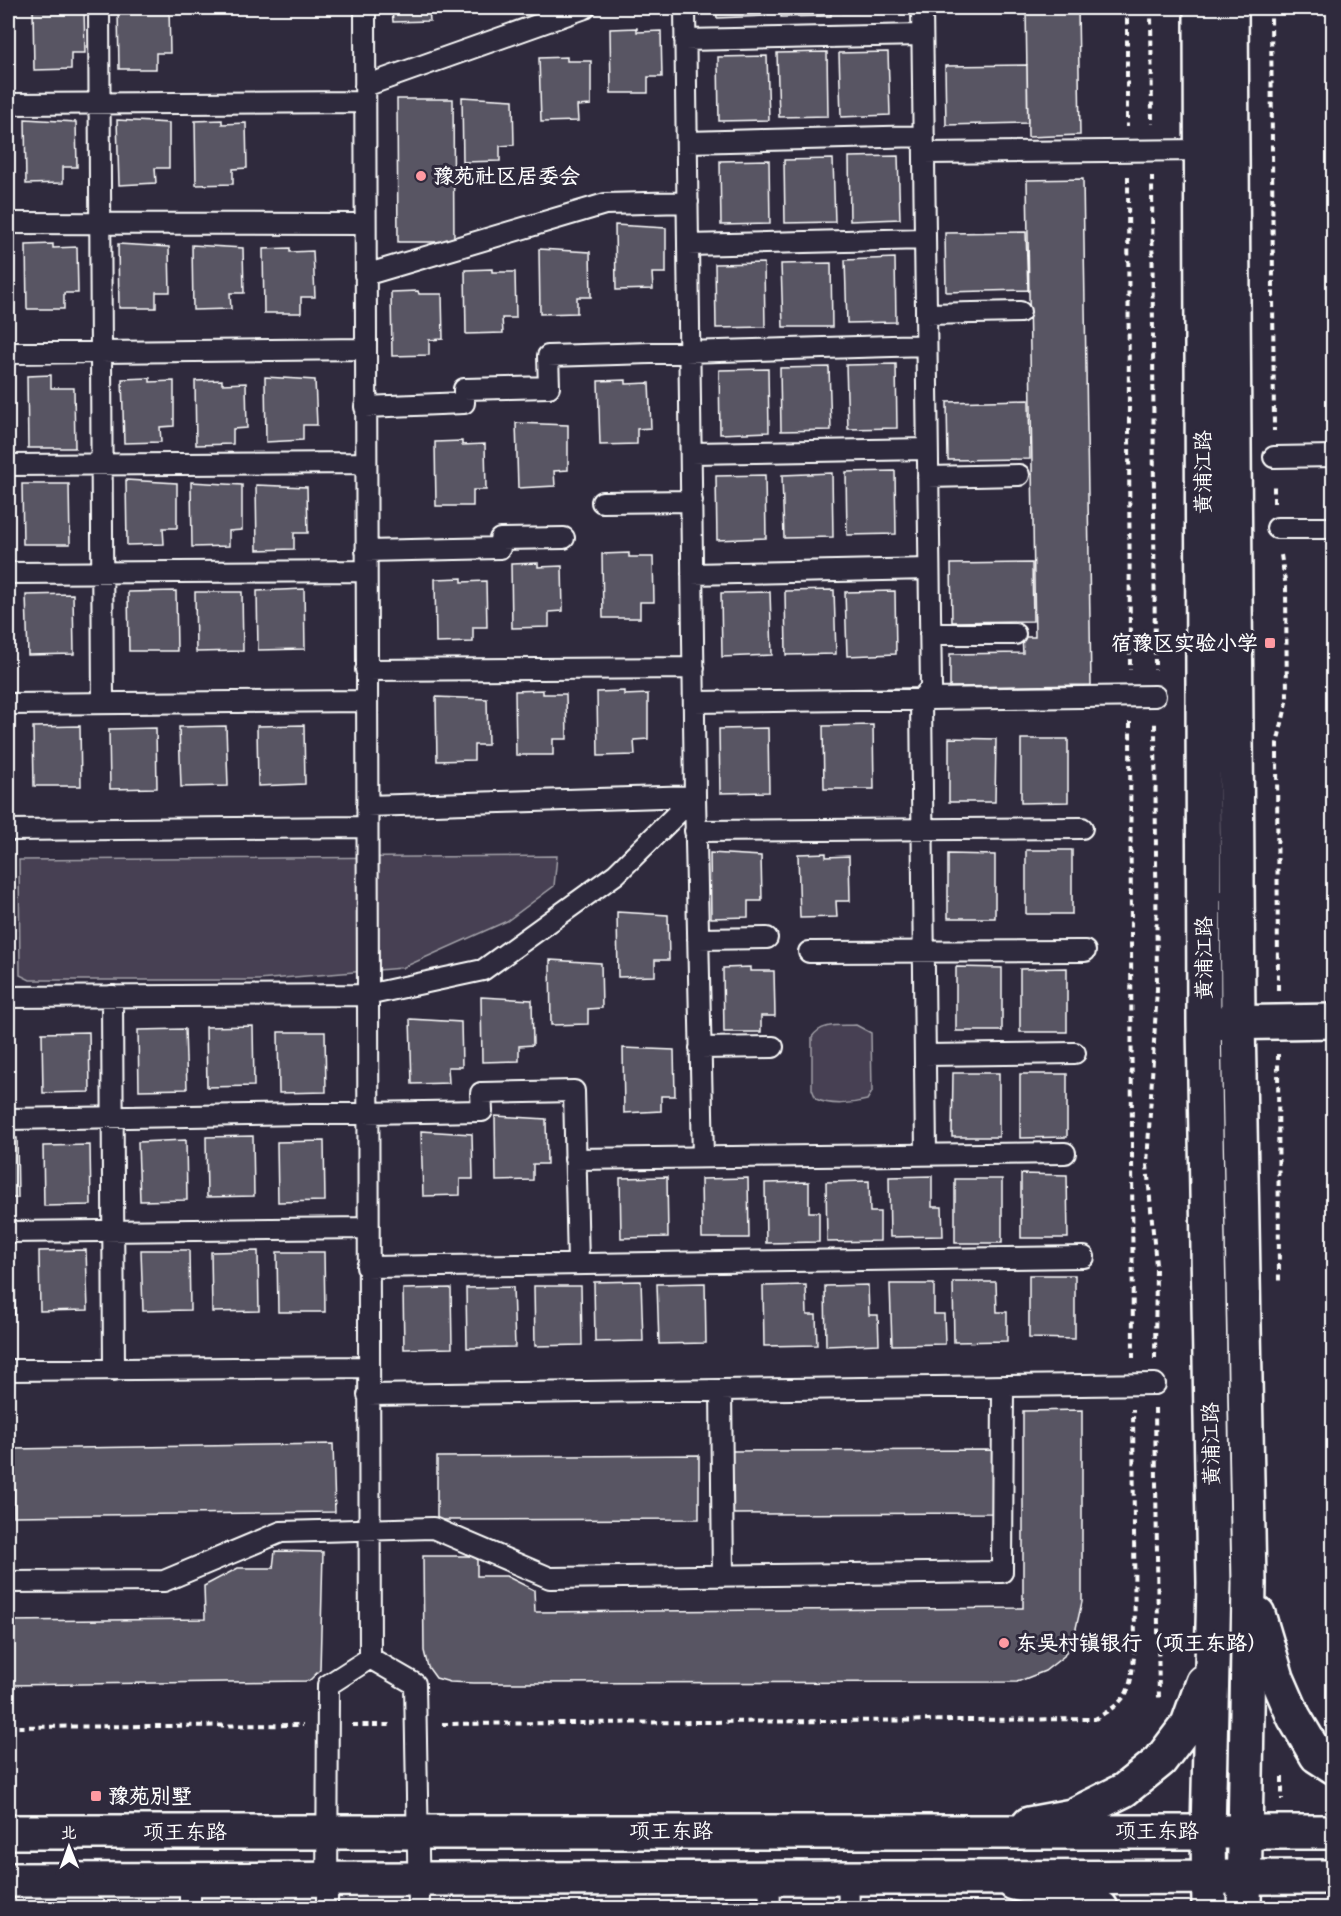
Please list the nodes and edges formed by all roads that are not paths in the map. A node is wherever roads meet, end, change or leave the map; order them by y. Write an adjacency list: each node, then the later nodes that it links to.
1 (99, 8): 11 (lane)
2 (365, 8): 10 (lane)
3 (585, 8): 10 (lane)
4 (685, 8): 9 (lane)
5 (922, 8): 8 (lane)
6 (1202, 8): 15 (street, 黄浦江路)
7 (1231, 8): 76 (street, 黄浦江路)
8 (922, 35): 9 (lane); 14 (lane)
9 (686, 40): 13 (lane)
10 (365, 94): 11 (lane); 19 (lane)
11 (100, 103): 12 (lane); 18 (lane)
12 (8, 104)
13 (687, 142): 14 (lane); 16 (lane)
14 (924, 145): 15 (lane); 20 (lane)
15 (1202, 150): 78 (street, 黄浦江路)
16 (688, 202): 21 (lane); 22 (lane)
17 (8, 223): 18 (lane)
18 (100, 224): 19 (lane); 28 (lane)
19 (365, 224): 22 (lane)
20 (925, 239): 21 (lane); 24 (lane)
21 (688, 245): 27 (lane)
22 (365, 275): 26 (lane)
23 (1020, 312): 24 (lane)
24 (926, 314): 25 (lane)
25 (926, 345): 27 (lane); 31 (lane)
26 (365, 349): 28 (lane); 30 (lane)
27 (690, 351): 30 (lane); 32 (lane)
28 (101, 352): 29 (lane); 37 (lane)
29 (8, 353)
30 (365, 407): 35 (lane)
31 (927, 449): 32 (lane); 39 (lane)
32 (691, 453): 40 (lane)
33 (1274, 456): 34 (lane)
34 (1334, 456)
35 (366, 463): 37 (lane); 45 (lane)
36 (8, 465): 37 (lane)
37 (101, 465): 48 (lane)
38 (1019, 475): 39 (lane)
39 (928, 477): 46 (lane)
40 (692, 501): 41 (lane); 50 (lane)
41 (602, 502)
42 (1277, 528): 43 (lane)
43 (1334, 528)
44 (564, 538): 45 (lane)
45 (366, 551): 47 (lane)
46 (929, 569): 50 (lane); 51 (lane)
47 (366, 571): 48 (lane); 54 (lane)
48 (102, 572): 49 (lane); 59 (lane)
49 (8, 573)
50 (693, 574): 53 (lane)
51 (930, 634): 52 (lane); 56 (lane)
52 (1015, 634)
53 (694, 668): 54 (lane); 58 (lane)
54 (366, 670): 57 (lane)
55 (1155, 696): 56 (lane)
56 (921, 699): 58 (lane); 65 (lane)
57 (366, 701): 59 (lane); 62 (lane)
58 (694, 702): 61 (lane)
59 (103, 703): 60 (lane)
60 (8, 704)
61 (694, 796): 62 (lane); 67 (lane); 73 (lane)
62 (366, 806): 63 (lane)
63 (366, 827): 66 (lane); 73 (lane)
64 (1082, 828): 65 (lane)
65 (923, 829): 67 (lane); 72 (lane)
66 (8, 830)
67 (695, 831): 69 (lane)
68 (767, 938): 69 (lane)
69 (698, 939): 80 (lane)
70 (1085, 951): 72 (lane)
71 (809, 952): 72 (lane)
72 (924, 952): 82 (lane)
73 (367, 995): 74 (lane); 83 (lane)
74 (112, 996): 75 (lane); 84 (lane)
75 (8, 997)
76 (1238, 1021): 77 (street); 78 (street); 106 (street, 黄浦江路)
77 (1334, 1022)
78 (1204, 1023): 107 (street, 黄浦江路)
79 (773, 1047): 80 (lane)
80 (700, 1048): 88 (lane)
81 (1075, 1053): 82 (lane)
82 (925, 1055): 87 (lane)
83 (367, 1113): 84 (lane); 89 (lane); 90 (lane)
84 (112, 1117): 85 (lane); 91 (lane)
85 (8, 1119)
86 (1065, 1153): 87 (lane)
87 (926, 1154): 88 (lane)
88 (703, 1157): 89 (lane)
89 (575, 1159): 94 (lane)
90 (367, 1228): 91 (lane); 95 (lane)
91 (112, 1231): 92 (lane); 98 (lane)
92 (8, 1232)
93 (1084, 1257): 94 (lane)
94 (578, 1264): 95 (lane)
95 (367, 1267): 96 (lane)
96 (368, 1367): 98 (lane); 102 (lane)
97 (8, 1370): 98 (lane)
98 (114, 1370)
99 (1155, 1384): 100 (lane)
100 (1003, 1386): 101 (lane); 104 (lane)
101 (721, 1390): 102 (lane); 104 (lane)
102 (368, 1395): 103 (lane)
103 (369, 1530): 104 (lane); 105 (lane); 108 (lane)
104 (723, 1576)
105 (8, 1582)
106 (1249, 1583): 109 (street); 115 (street, 黄浦江路)
107 (1214, 1584): 110 (street); 111 (street, 黄浦江路)
108 (370, 1658): 113 (lane); 114 (lane)
109 (1334, 1767)
110 (995, 1831): 111 (street, 项王东路); 114 (street, 项王东路)
111 (1208, 1831): 115 (street, 项王东路); 121 (street, 黄浦江路)
112 (8, 1832): 113 (street, 项王东路)
113 (327, 1832): 114 (street, 项王东路); 124 (lane)
114 (418, 1832): 125 (lane)
115 (1244, 1832): 116 (street, 项王东路); 122 (street, 黄浦江路)
116 (1334, 1832)
117 (1334, 1877): 122 (street)
118 (992, 1878): 120 (street); 121 (street); 127 (street)
119 (8, 1880): 123 (street)
120 (848, 1893): 126 (street)
121 (1209, 1893): 122 (street)
122 (1244, 1893)
123 (190, 1894): 124 (street)
124 (327, 1894): 125 (street)
125 (419, 1894): 126 (street)
126 (769, 1894)
127 (1101, 1908)

